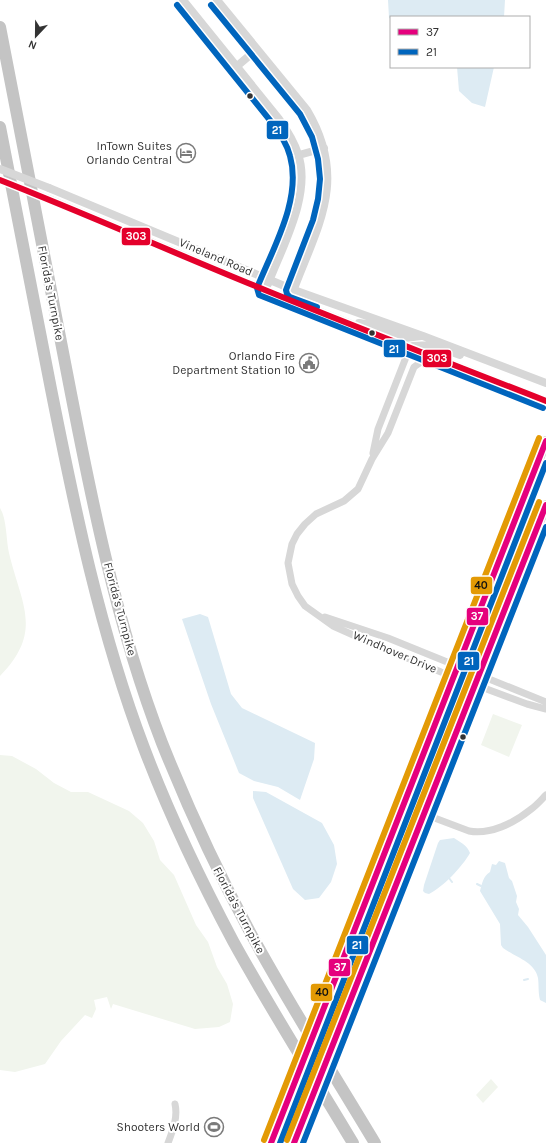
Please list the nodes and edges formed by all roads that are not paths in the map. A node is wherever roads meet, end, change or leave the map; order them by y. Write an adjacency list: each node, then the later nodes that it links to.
1 (183, 0): 5 (street)
2 (217, 0): 4 (street)
3 (0, 27): 42 (highway, Florida's Turnpike)
4 (257, 49): 5 (street); 7 (street)
5 (236, 67): 8 (street)
6 (0, 127): 41 (highway, Florida's Turnpike)
7 (324, 148): 8 (street); 13 (street)
8 (299, 155): 11 (street)
9 (0, 168): 11 (street, Vineland Road, bridge)
10 (0, 180): 12 (street, Vineland Road, bridge)
11 (269, 280): 12 (street); 13 (street, Vineland Road)
12 (265, 290): 14 (street, Vineland Road)
13 (294, 290): 14 (street); 16 (street, Vineland Road)
14 (290, 300): 15 (street, Vineland Road)
15 (337, 318): 16 (street); 17 (street, Vineland Road)
16 (424, 336): 18 (street, Vineland Road)
17 (410, 347): 18 (street); 19 (street, Vineland Road); 22 (street, Windhover Drive)
18 (475, 355): 20 (street, Vineland Road)
19 (436, 357): 21 (street, Vineland Road); 23 (street, Windhover Drive)
20 (546, 383)
21 (546, 401)
22 (378, 429): 23 (street); 25 (street, Windhover Drive)
23 (388, 433): 25 (street, Windhover Drive)
24 (546, 441): 30 (main road)
25 (372, 459): 27 (street, Windhover Drive)
26 (546, 505): 32 (main road)
27 (315, 614): 28 (street, Windhover Drive); 29 (street, Windhover Drive)
28 (375, 634): 29 (street); 30 (street, Windhover Drive)
29 (371, 643): 31 (street, Windhover Drive)
30 (457, 666): 31 (main road); 32 (street, Windhover Drive)
31 (453, 676): 32 (street, Windhover Drive); 39 (main road, bridge)
32 (478, 680): 33 (street, Windhover Drive); 34 (street, Windhover Drive); 36 (main road)
33 (546, 702)
34 (546, 709)
35 (546, 795): 36 (street)
36 (424, 814): 40 (main road, bridge)
37 (175, 1104): 38 (street)
38 (168, 1143)
39 (271, 1143)
40 (294, 1143)
41 (353, 1143)
42 (375, 1143)

